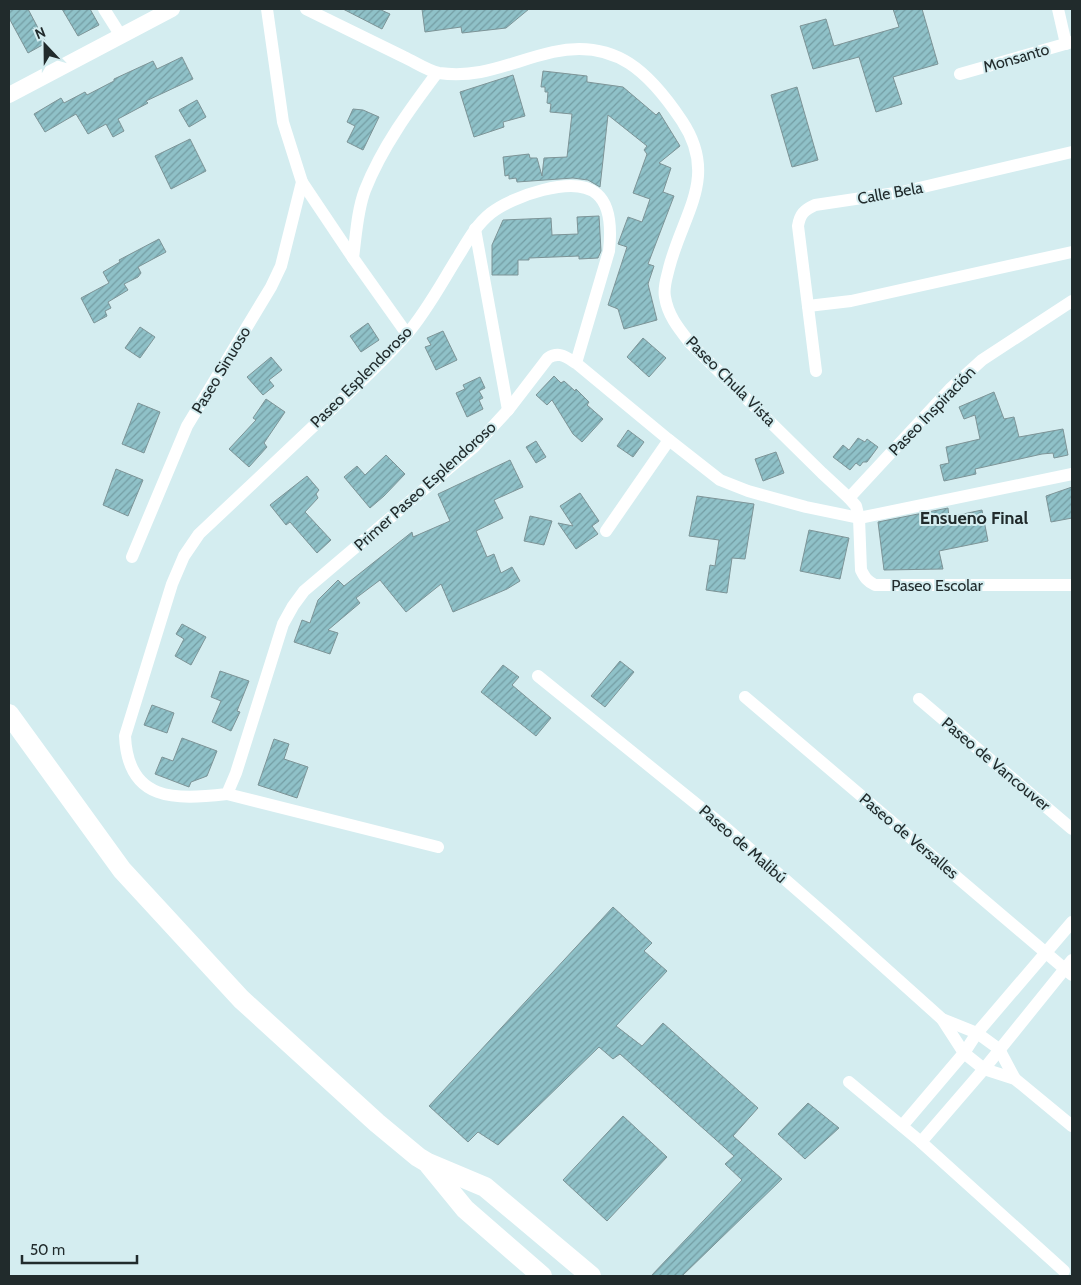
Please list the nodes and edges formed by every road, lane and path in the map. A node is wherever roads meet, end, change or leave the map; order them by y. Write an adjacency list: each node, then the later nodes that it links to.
1 (104, 9): 6 (street)
2 (172, 9): 6 (street)
3 (267, 9): 12 (street)
4 (306, 9): 8 (street, Paseo Chula Vista)
5 (1058, 9): 7 (street)
6 (121, 36): 10 (street)
7 (1069, 43): 9 (street, Monsanto)
8 (437, 73): 15 (street); 24 (street, Paseo Chula Vista)
9 (960, 74)
10 (9, 95)
11 (1072, 152): 17 (street, Calle Bela)
12 (302, 182): 15 (street); 26 (street, Paseo Sinuoso)
13 (475, 229): 18 (street, Paseo Esplendoroso); 19 (street, Paseo Esplendoroso); 21 (street)
14 (1072, 252): 17 (street)
15 (353, 258): 18 (street)
16 (1072, 301): 24 (street, Paseo Inspiración)
17 (808, 306): 20 (street, Calle Bela)
18 (407, 334): 32 (street, Paseo Esplendoroso)
19 (576, 363): 21 (street, Primer Paseo Esplendoroso); 22 (street, Primer Paseo Esplendoroso)
20 (816, 371)
21 (508, 410): 32 (street, Primer Paseo Esplendoroso)
22 (669, 440): 24 (street, Primer Paseo Esplendoroso); 25 (street)
23 (1072, 474): 24 (street, Primer Paseo Esplendoroso)
24 (855, 507): 27 (street, Paseo Escolar)
25 (606, 531)
26 (132, 557)
27 (1072, 585)
28 (538, 676): 38 (street, Paseo de Malibú)
29 (745, 697): 36 (street, Paseo de Versalles)
30 (920, 699): 33 (street, Paseo de Vancouver)
31 (10, 715): 48 (main road)
32 (226, 794): 34 (street)
33 (1072, 830)
34 (438, 847)
35 (1072, 922): 36 (street)
36 (1046, 953): 37 (street, Paseo de Versalles); 39 (street)
37 (1070, 968): 40 (street)
38 (942, 1019): 39 (street, Paseo de Malibú); 41 (street, Paseo de Malibú)
39 (978, 1033): 40 (street, Paseo de Malibú); 41 (street)
40 (998, 1049): 42 (street); 43 (street, Paseo de Malibú)
41 (964, 1053): 42 (street, Paseo de Malibú); 45 (street)
42 (984, 1069): 43 (street, Paseo de Malibú); 47 (street)
43 (1015, 1079): 46 (street, Paseo de Malibú)
44 (849, 1082): 45 (street)
45 (902, 1126): 47 (street)
46 (1072, 1126)
47 (921, 1142): 49 (street)
48 (428, 1163): 50 (main road); 51 (main road)
49 (1064, 1271)
50 (542, 1276)
51 (592, 1276)

